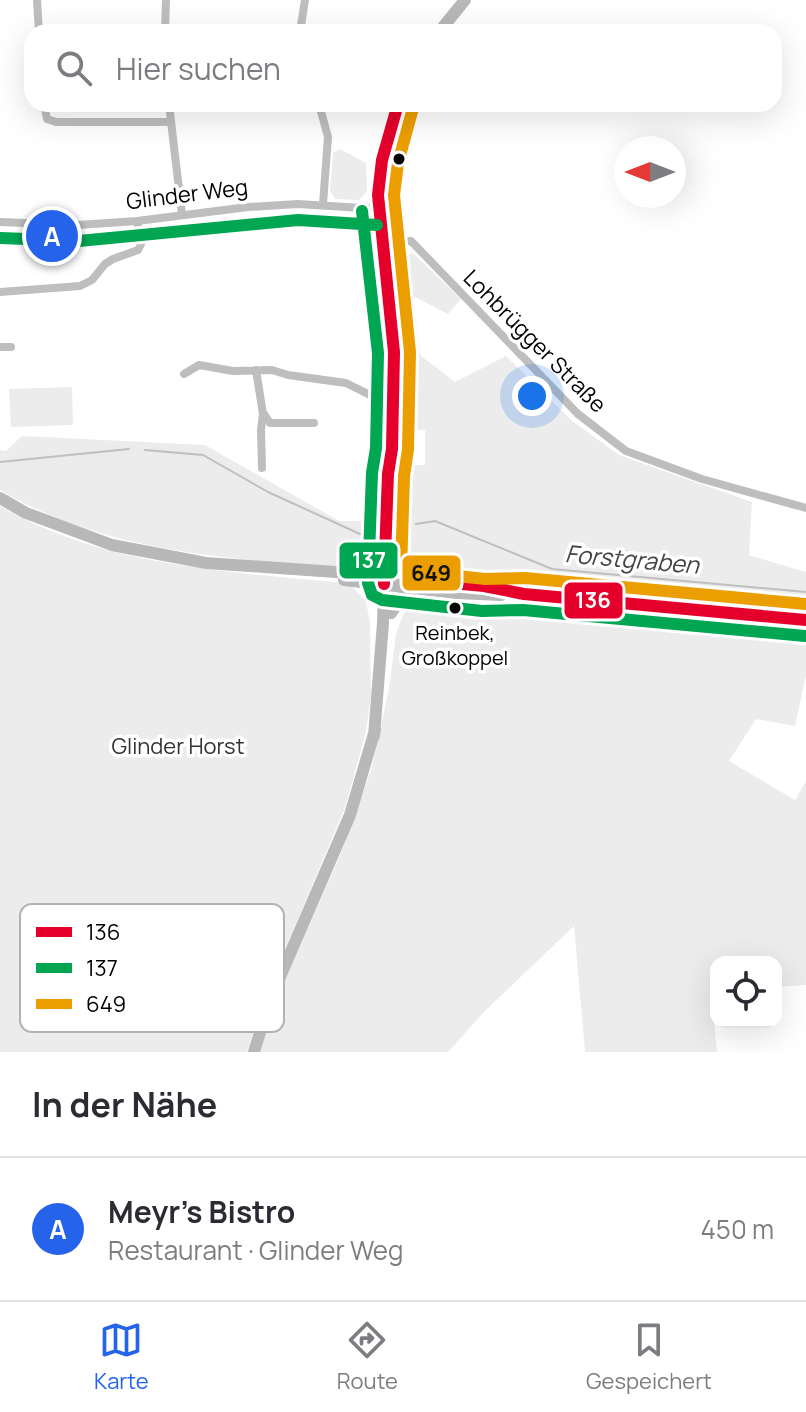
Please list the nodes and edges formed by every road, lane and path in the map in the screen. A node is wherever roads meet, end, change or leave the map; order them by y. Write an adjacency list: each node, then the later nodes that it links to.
1 (37, 0): 5 (street)
2 (166, 0): 6 (street)
3 (305, 0): 7 (street)
4 (465, 0): 8 (main road)
5 (38, 24)
6 (165, 24)
7 (301, 24)
8 (446, 24)
9 (46, 112): 13 (street)
10 (170, 112): 13 (street)
11 (321, 112): 14 (street)
12 (396, 112): 15 (main road)
13 (171, 122): 16 (street)
14 (323, 204): 15 (street, Glinder Weg); 16 (street, Glinder Weg)
15 (378, 209): 19 (main road)
16 (182, 215): 17 (street, Glinder Weg)
17 (137, 221): 18 (street, Glinder Weg); 20 (street)
18 (0, 222)
19 (381, 244): 25 (main road); 31 (street, Lohbrügger Straße)
20 (0, 292)
21 (0, 347): 22 (street)
22 (11, 347)
23 (256, 370): 24 (street); 25 (street); 26 (street)
24 (184, 374)
25 (392, 398): 28 (main road)
26 (263, 414): 27 (street); 29 (street)
27 (314, 423)
28 (392, 449): 32 (main road); 33 (main road)
29 (262, 468)
30 (0, 498): 34 (main road)
31 (806, 508)
32 (386, 537): 34 (main road); 35 (main road)
33 (394, 552): 35 (main road); 36 (main road)
34 (354, 577): 35 (main road); 37 (main road)
35 (388, 581): 36 (main road); 37 (main road)
36 (417, 584): 37 (main road); 38 (main road)
37 (387, 611): 39 (main road)
38 (806, 620)
39 (284, 968)
40 (260, 1032): 41 (main road)
41 (254, 1052)

